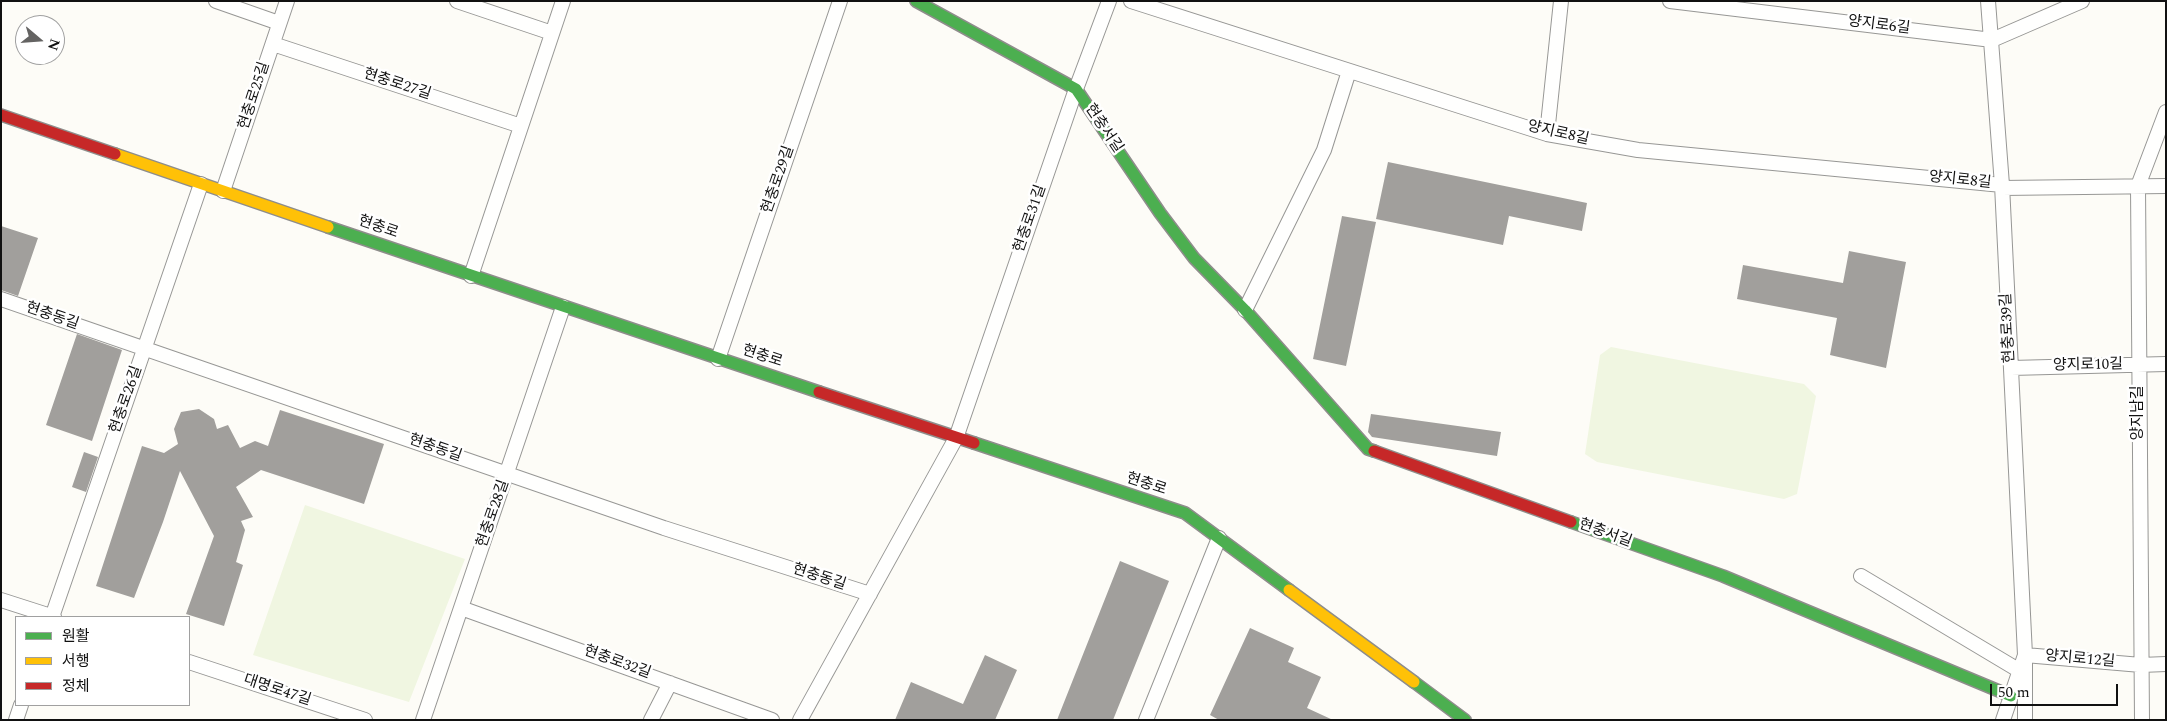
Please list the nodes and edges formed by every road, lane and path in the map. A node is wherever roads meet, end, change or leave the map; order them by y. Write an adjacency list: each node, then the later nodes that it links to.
1 (216, 1): 13 (street)
2 (287, 1): 13 (street, 현충로25길)
3 (457, 1): 14 (street)
4 (563, 1): 14 (street)
5 (840, 1): 33 (street, 현충로29길)
6 (916, 1): 18 (main road, 현충서길)
7 (1109, 1): 18 (street, 현충로31길)
8 (1131, 1): 17 (street, 양지로8길)
9 (1561, 1): 22 (street)
10 (1670, 1): 15 (street, 양지로6길)
11 (1988, 1): 15 (street, 현충로39길)
12 (2082, 1): 15 (street)
13 (279, 23): 16 (street, 현충로25길)
14 (552, 33): 21 (street)
15 (1992, 40): 24 (street, 현충로39길)
16 (273, 44): 21 (street, 현충로27길); 27 (street, 현충로25길)
17 (1348, 70): 22 (street, 양지로8길); 31 (street)
18 (1076, 89): 31 (main road, 현충서길); 37 (street, 현충로31길)
19 (2166, 112): 25 (street, 양지남길)
20 (1, 115): 23 (main road, 현충로)
21 (521, 126): 28 (street)
22 (1547, 134): 24 (street, 양지로8길)
23 (201, 184): 27 (main road, 현충로); 32 (street, 현충로26길)
24 (2002, 186): 25 (street, 양지로8길); 36 (street, 현충로39길)
25 (2138, 186): 26 (street, 양지로8길); 35 (street, 양지남길)
26 (2166, 186)
27 (224, 191): 28 (main road, 현충로)
28 (471, 276): 30 (main road, 현충로)
29 (2, 302): 32 (street, 현충동길)
30 (564, 307): 33 (main road, 현충로); 38 (street, 현충로28길)
31 (1246, 310): 52 (main road, 현충서길)
32 (144, 349): 38 (street, 현충동길); 45 (street, 현충로26길)
33 (718, 359): 37 (main road, 현충로)
34 (2166, 364): 35 (street, 양지로10길)
35 (2139, 365): 36 (street, 양지로10길); 49 (street, 양지남길)
36 (2010, 368): 46 (street, 현충로39길)
37 (956, 438): 39 (main road, 현충로); 41 (street)
38 (507, 474): 41 (street, 현충동길); 43 (street, 현충로28길)
39 (1219, 538): 60 (street); 61 (main road, 현충로)
40 (1860, 576): 50 (street)
41 (870, 594): 59 (street)
42 (1, 600): 44 (street)
43 (461, 608): 51 (street, 현충로32길); 56 (street, 현충로28길)
44 (50, 616)
45 (53, 616)
46 (2025, 655): 49 (street, 양지로12길); 50 (street, 현충로39길); 63 (street, 현충로39길)
47 (190, 662): 55 (street, 대명로47길)
48 (2166, 664): 49 (street, 양지로12길)
49 (2141, 665): 64 (street, 양지남길)
50 (2020, 671): 52 (street, 현충로39길)
51 (670, 682): 57 (street); 58 (street, 현충로32길)
52 (2011, 696): 62 (street, 현충로39길)
53 (22, 706): 54 (street)
54 (16, 720)
55 (365, 720)
56 (423, 720)
57 (651, 720)
58 (772, 720)
59 (800, 720)
60 (1146, 720)
61 (1465, 720)
62 (2003, 720)
63 (2024, 720)
64 (2142, 720)

